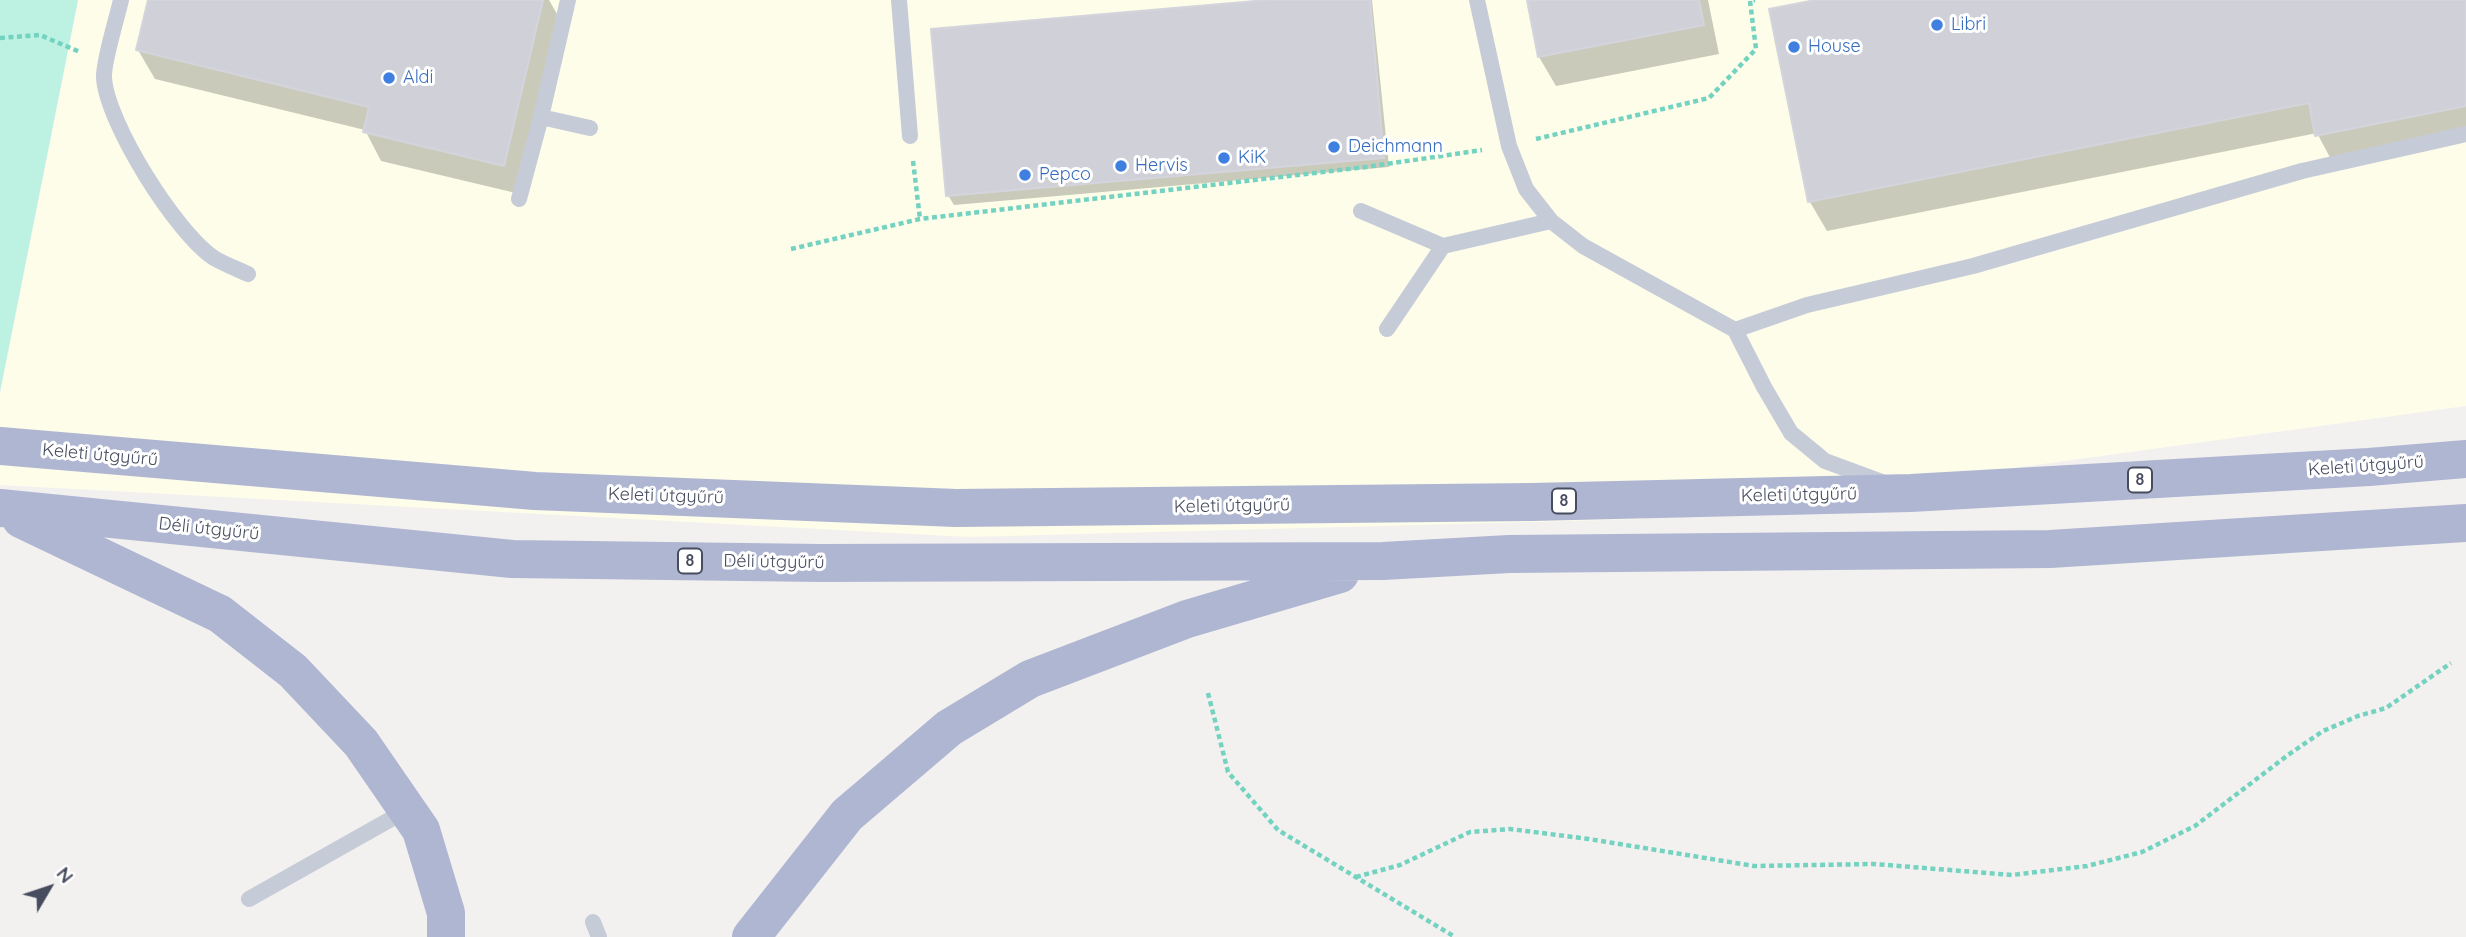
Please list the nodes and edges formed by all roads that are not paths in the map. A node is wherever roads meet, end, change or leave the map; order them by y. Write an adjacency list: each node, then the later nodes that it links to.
1 (121, 0): 13 (lane)
2 (568, 0): 5 (lane)
3 (898, 0): 8 (lane)
4 (1477, 0): 11 (lane)
5 (541, 117): 6 (lane); 9 (lane)
6 (590, 128)
7 (2466, 134): 15 (lane)
8 (910, 136)
9 (519, 199)
10 (1361, 211): 12 (lane)
11 (1551, 222): 12 (lane); 15 (lane)
12 (1443, 246): 14 (lane)
13 (248, 274)
14 (1387, 329)
15 (1735, 330): 18 (lane)
16 (0, 446): 18 (main road, Keleti útgyűrű / 8)
17 (2466, 459): 18 (main road, Keleti útgyűrű / 8)
18 (1911, 493)
19 (0, 508): 21 (main road, Déli útgyűrű / 8); 22 (main road)
20 (2466, 523): 21 (main road, 8)
21 (1383, 561): 25 (main road)
22 (407, 810): 23 (lane); 24 (main road)
23 (249, 899)
24 (446, 937)
25 (751, 937)

